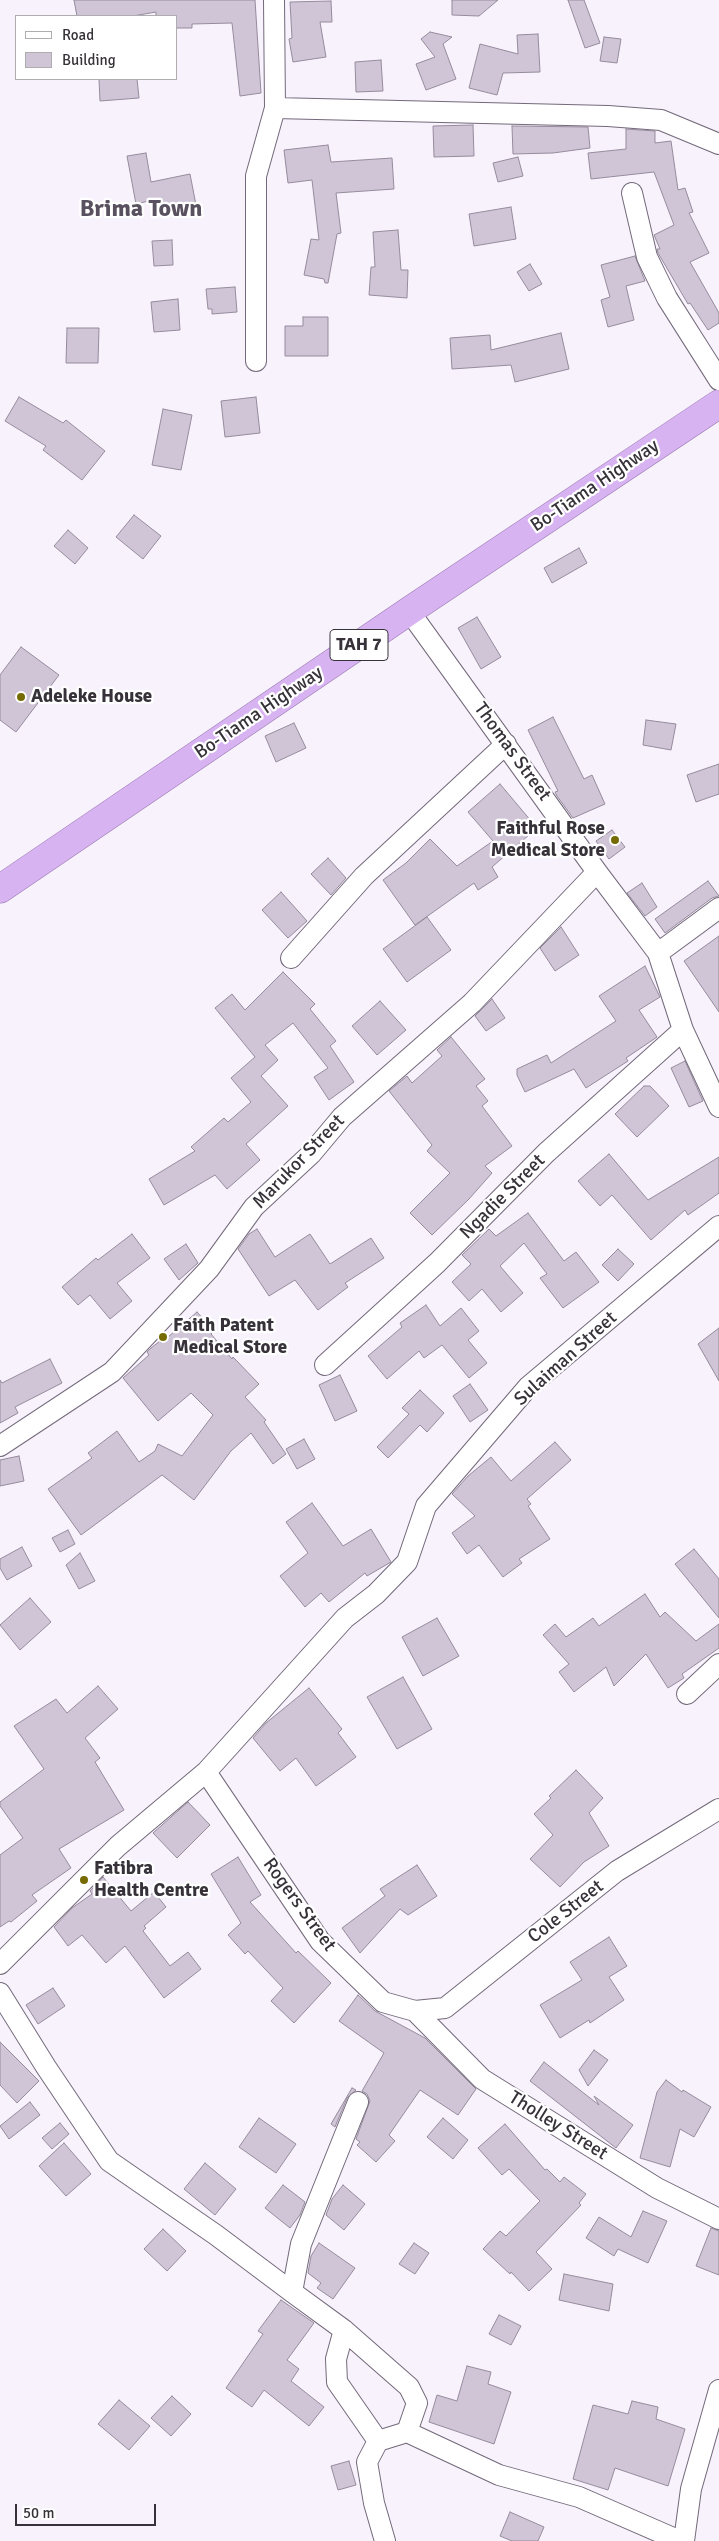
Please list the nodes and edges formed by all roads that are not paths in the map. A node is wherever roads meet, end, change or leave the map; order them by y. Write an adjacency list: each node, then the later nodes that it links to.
1 (274, 0): 2 (street)
2 (275, 108): 3 (street); 5 (street)
3 (719, 144)
4 (632, 193): 6 (street)
5 (256, 361)
6 (719, 380)
7 (719, 404): 8 (highway, Bo-Tiama Highway / TAH 7)
8 (409, 611): 9 (street, Thomas Street); 11 (highway, Bo-Tiama Highway / TAH 7)
9 (506, 744): 10 (street, Thomas Street); 14 (street)
10 (597, 872): 13 (street, Thomas Street); 19 (street, Marukor Street)
11 (0, 889)
12 (719, 908): 13 (street)
13 (658, 953): 15 (street, Thomas Street)
14 (292, 958)
15 (683, 1030): 16 (street, Thomas Street); 18 (street, Ngadie Street)
16 (719, 1107)
17 (719, 1226): 22 (street, Sulaiman Street)
18 (325, 1365)
19 (0, 1446)
20 (719, 1664): 21 (street)
21 (687, 1694)
22 (206, 1772): 24 (street); 26 (street, Rogers Street)
23 (719, 1809): 26 (street, Cole Street)
24 (0, 1964)
25 (0, 1993): 29 (street)
26 (415, 2010): 28 (street, Tholley Street)
27 (358, 2102): 29 (street)
28 (719, 2219)
29 (292, 2292): 30 (street)
30 (344, 2330): 32 (street); 33 (street)
31 (719, 2390): 36 (street)
32 (407, 2432): 33 (street); 35 (street)
33 (378, 2441): 34 (street)
34 (385, 2541)
35 (680, 2541)
36 (684, 2541)

